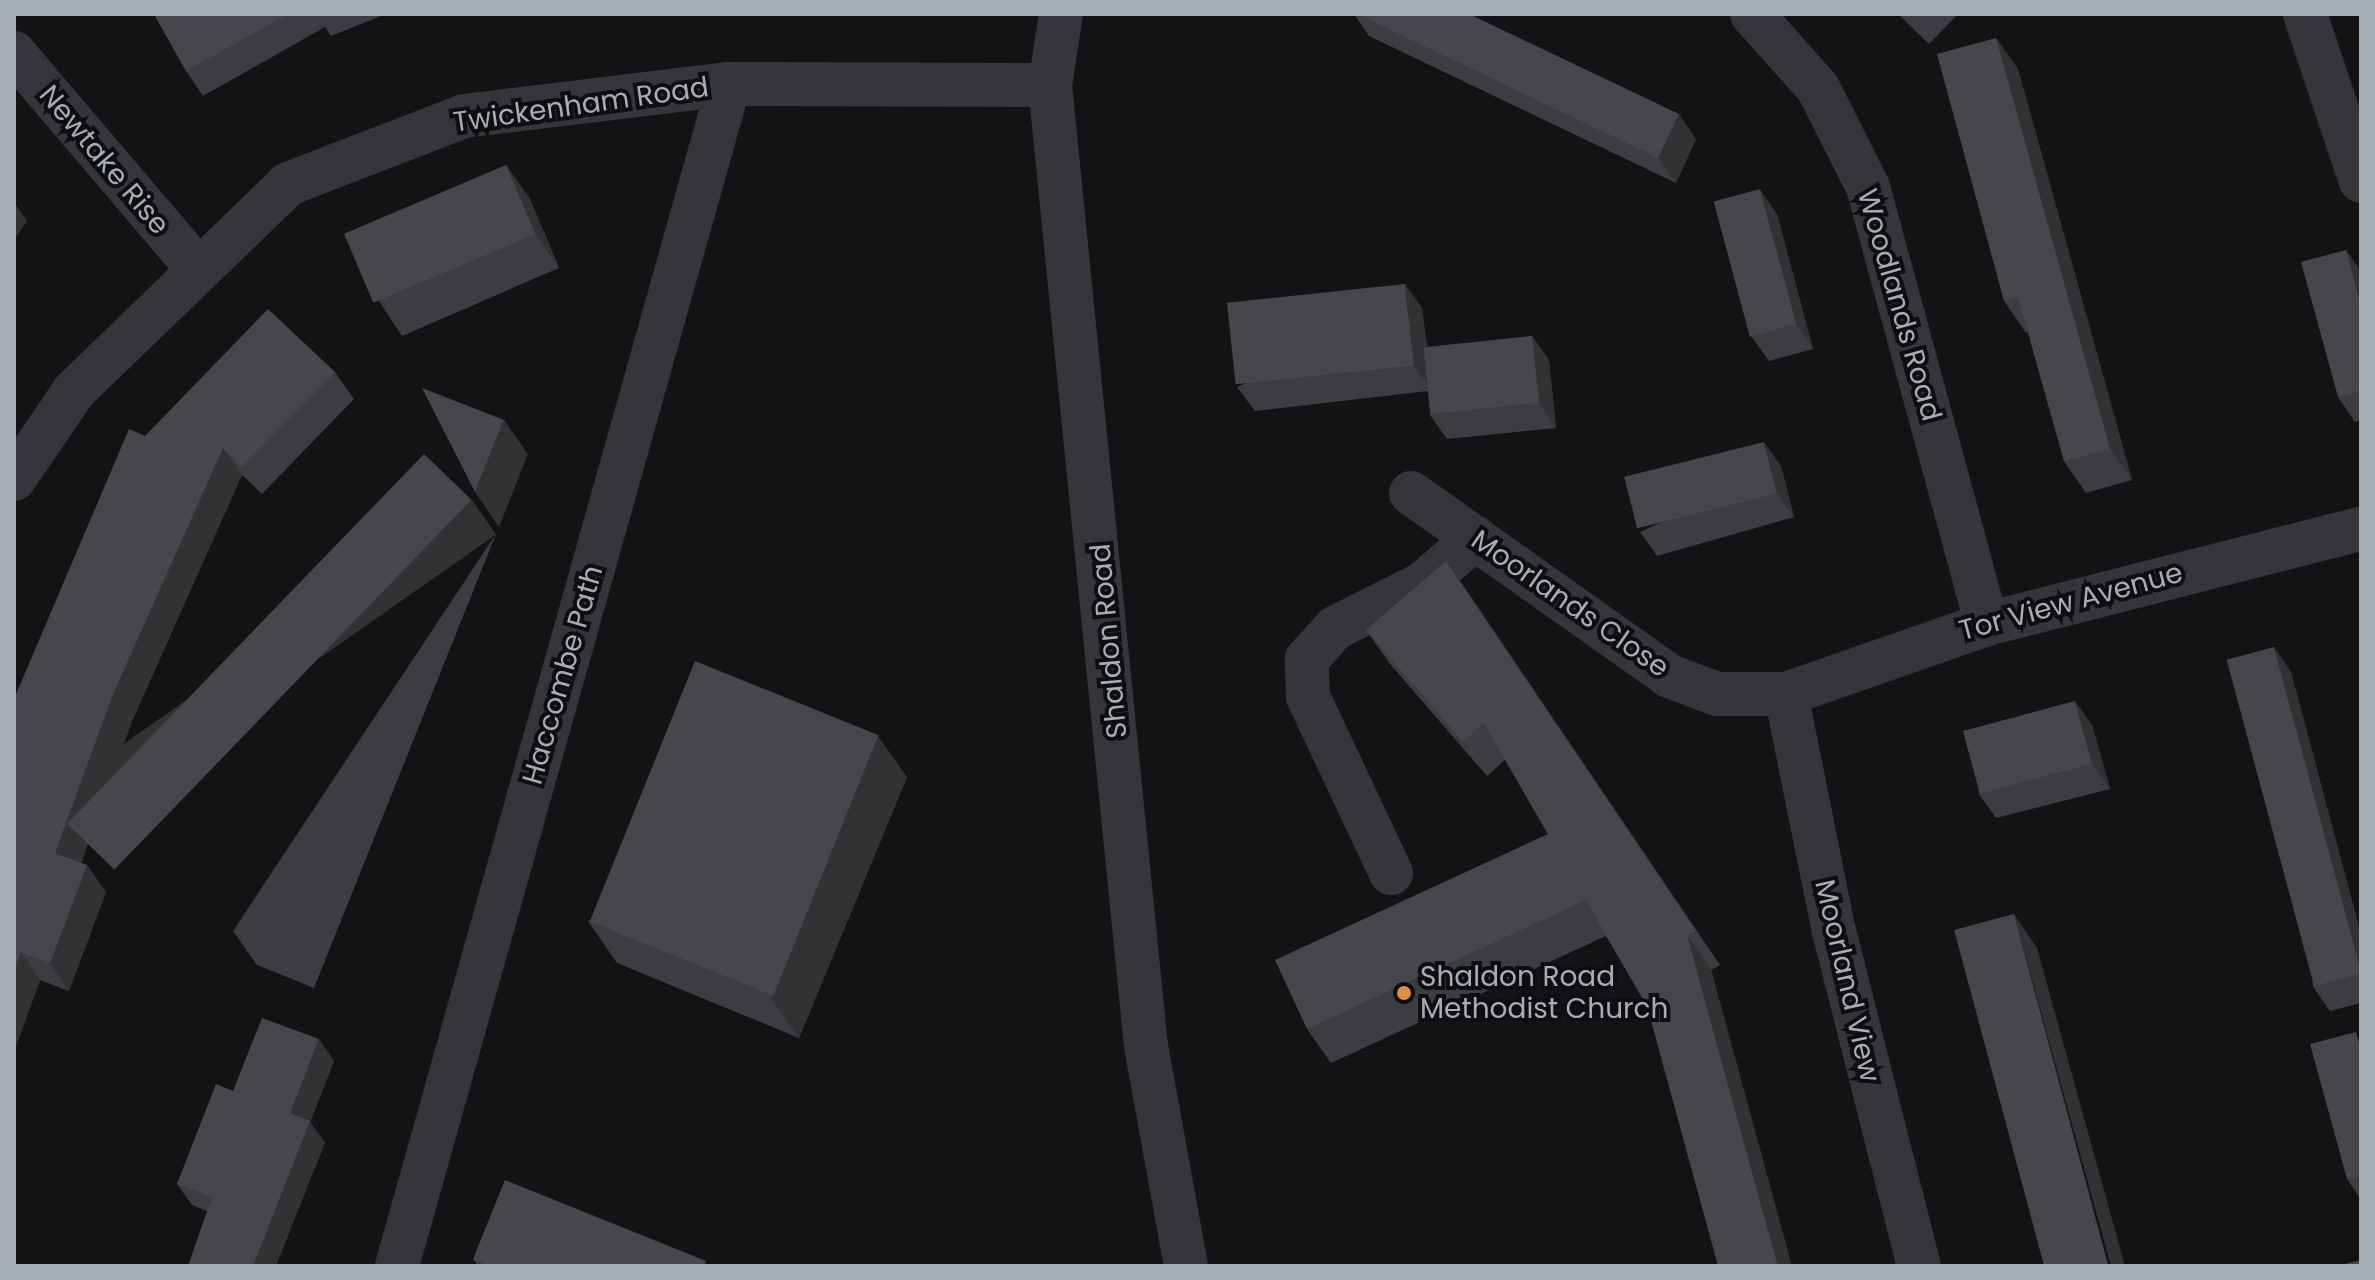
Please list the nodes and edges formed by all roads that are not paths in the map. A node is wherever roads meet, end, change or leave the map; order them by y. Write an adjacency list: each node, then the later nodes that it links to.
1 (1061, 14): 6 (street, Shaldon Road)
2 (1752, 14): 13 (street, Woodlands Road)
3 (2305, 14): 7 (street)
4 (14, 53): 8 (street, Newtake Rise)
5 (729, 84): 6 (street, Twickenham Road); 8 (street, Twickenham Road); 16 (street, Haccombe Path)
6 (1050, 85): 17 (street, Shaldon Road)
7 (2361, 181)
8 (195, 266): 9 (street, Twickenham Road)
9 (14, 479)
10 (1411, 493): 12 (street, Moorlands Close)
11 (2361, 529): 13 (street, Tor View Avenue)
12 (1476, 538): 14 (street, Moorlands Close); 15 (street)
13 (1987, 624): 14 (street, Tor View Avenue)
14 (1786, 694): 18 (street, Moorland View)
15 (1391, 873)
16 (397, 1266)
17 (1186, 1266)
18 (1919, 1266)

